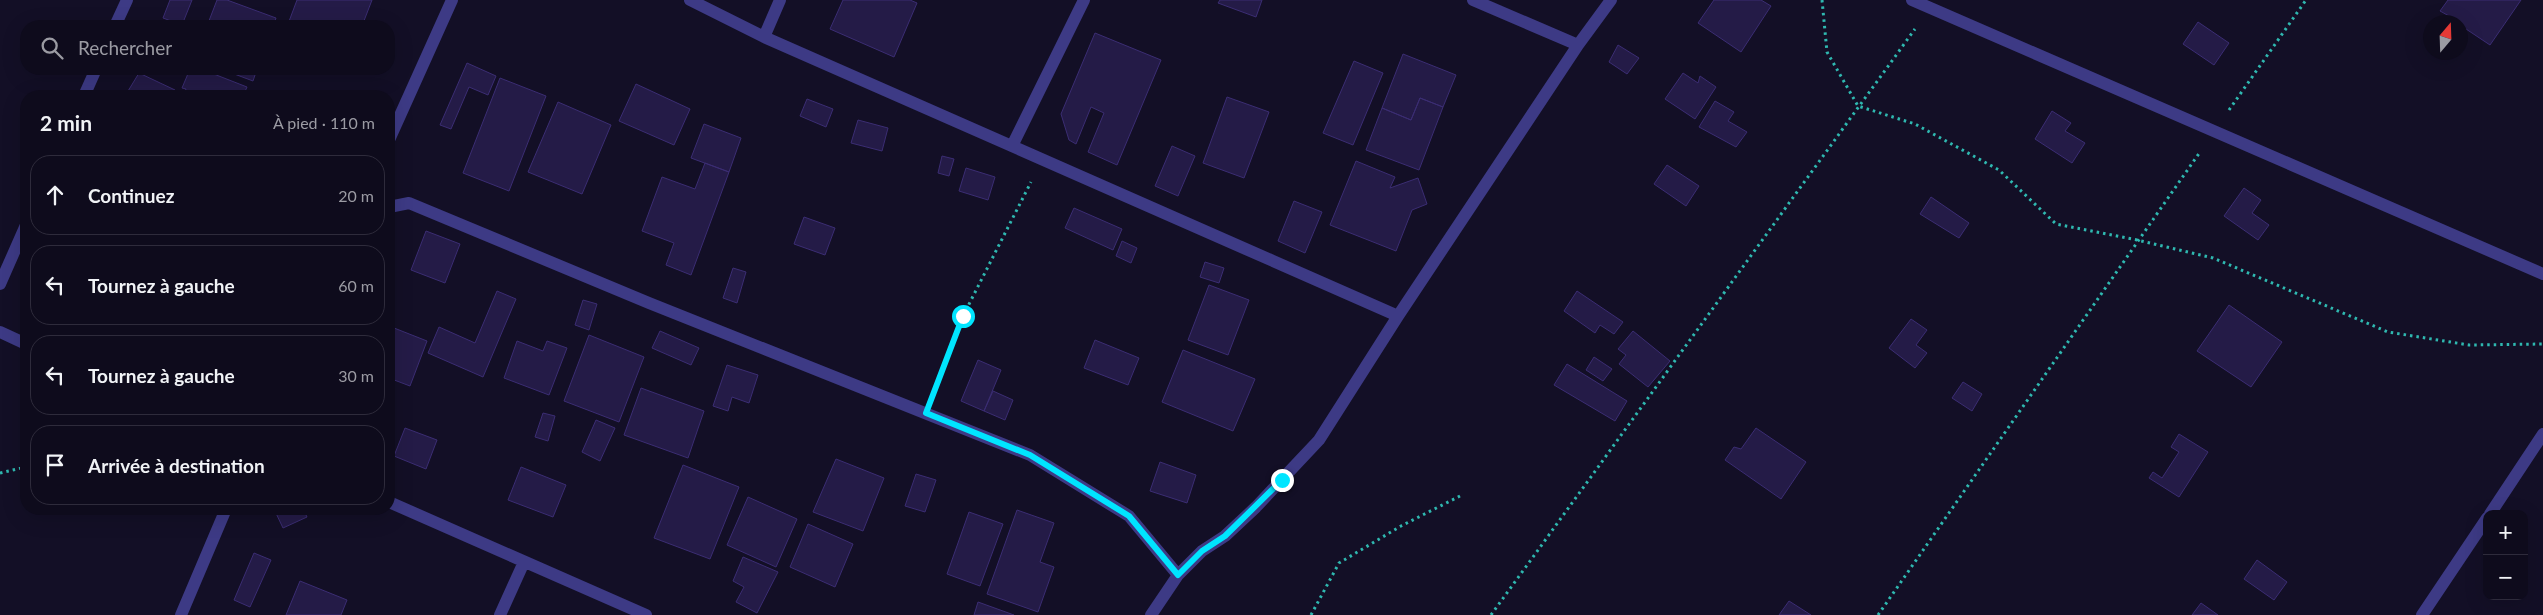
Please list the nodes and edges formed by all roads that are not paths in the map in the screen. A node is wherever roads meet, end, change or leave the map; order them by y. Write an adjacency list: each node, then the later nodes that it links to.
1 (127, 0): 9 (street)
2 (452, 0): 14 (street)
3 (690, 0): 10 (street)
4 (780, 0): 10 (street)
5 (1084, 0): 15 (street)
6 (1473, 0): 11 (street)
7 (1611, 0): 11 (street)
8 (1912, 0): 18 (street)
9 (118, 20)
10 (764, 37): 15 (street)
11 (1578, 45): 20 (street)
12 (93, 75): 13 (street)
13 (87, 90)
14 (395, 127)
15 (1012, 146): 20 (street)
16 (395, 206): 29 (street)
17 (20, 239): 19 (street)
18 (2543, 274)
19 (0, 284)
20 (1398, 316): 29 (street)
21 (0, 332): 22 (street)
22 (20, 341)
23 (2543, 434): 25 (street)
24 (395, 505): 28 (street)
25 (2493, 510)
26 (223, 515): 30 (street)
27 (2483, 524): 34 (street)
28 (524, 562): 31 (street); 32 (street)
29 (1178, 575): 33 (street)
30 (181, 615)
31 (500, 615)
32 (646, 615)
33 (1151, 615)
34 (2422, 615)

